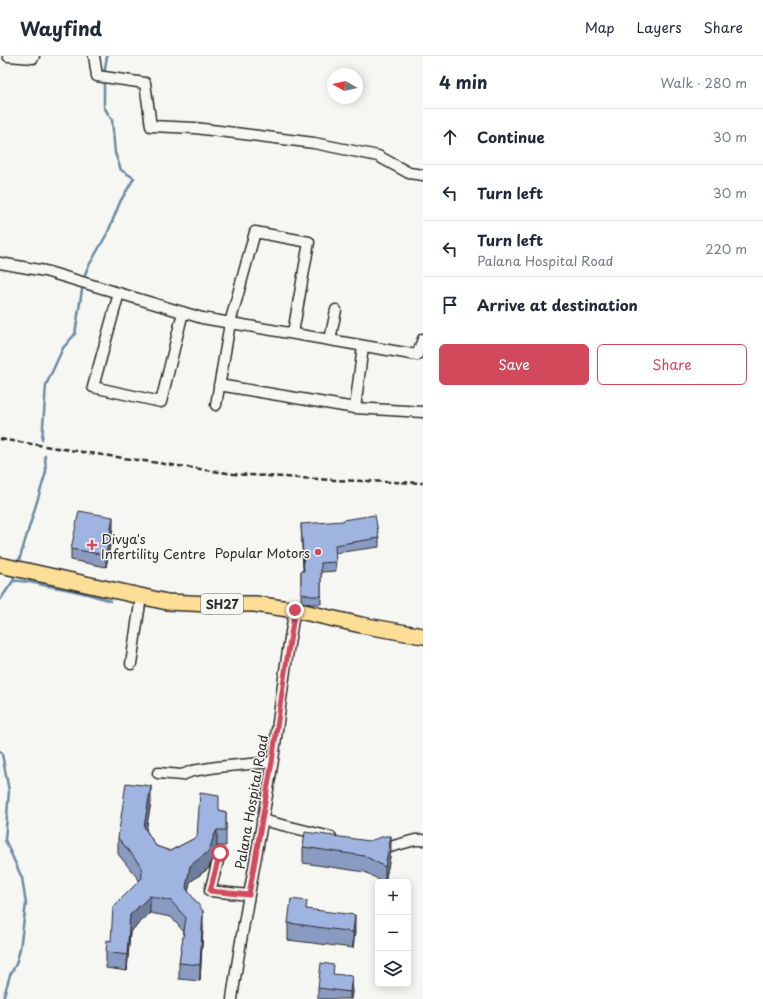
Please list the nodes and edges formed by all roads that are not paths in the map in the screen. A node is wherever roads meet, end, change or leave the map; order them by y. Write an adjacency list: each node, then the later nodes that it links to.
1 (8, 56): 2 (street)
2 (34, 56)
3 (94, 56): 4 (street)
4 (423, 175)
5 (0, 263): 6 (street)
6 (119, 293): 8 (street); 8 (street)
7 (336, 310): 12 (street)
8 (183, 312): 9 (street)
9 (230, 323): 10 (street); 10 (street); 14 (street)
10 (293, 333): 12 (street)
11 (423, 338): 13 (street)
12 (330, 340): 13 (street)
13 (363, 346): 16 (street)
14 (219, 385): 15 (street); 16 (street)
15 (216, 405)
16 (355, 408): 17 (street)
17 (423, 412)
18 (0, 565): 19 (main road, SH27)
19 (141, 597): 20 (main road, SH27); 22 (street)
20 (295, 610): 21 (main road, SH27); 23 (street, Palana Hospital Road)
21 (423, 636)
22 (131, 664)
23 (272, 762): 24 (street); 25 (street, Palana Hospital Road)
24 (158, 773)
25 (262, 820): 26 (street); 30 (street, Palana Hospital Road)
26 (338, 839)
27 (423, 840): 28 (street)
28 (371, 845)
29 (220, 853): 30 (street)
30 (249, 895): 31 (street, Palana Hospital Road)
31 (232, 999)

